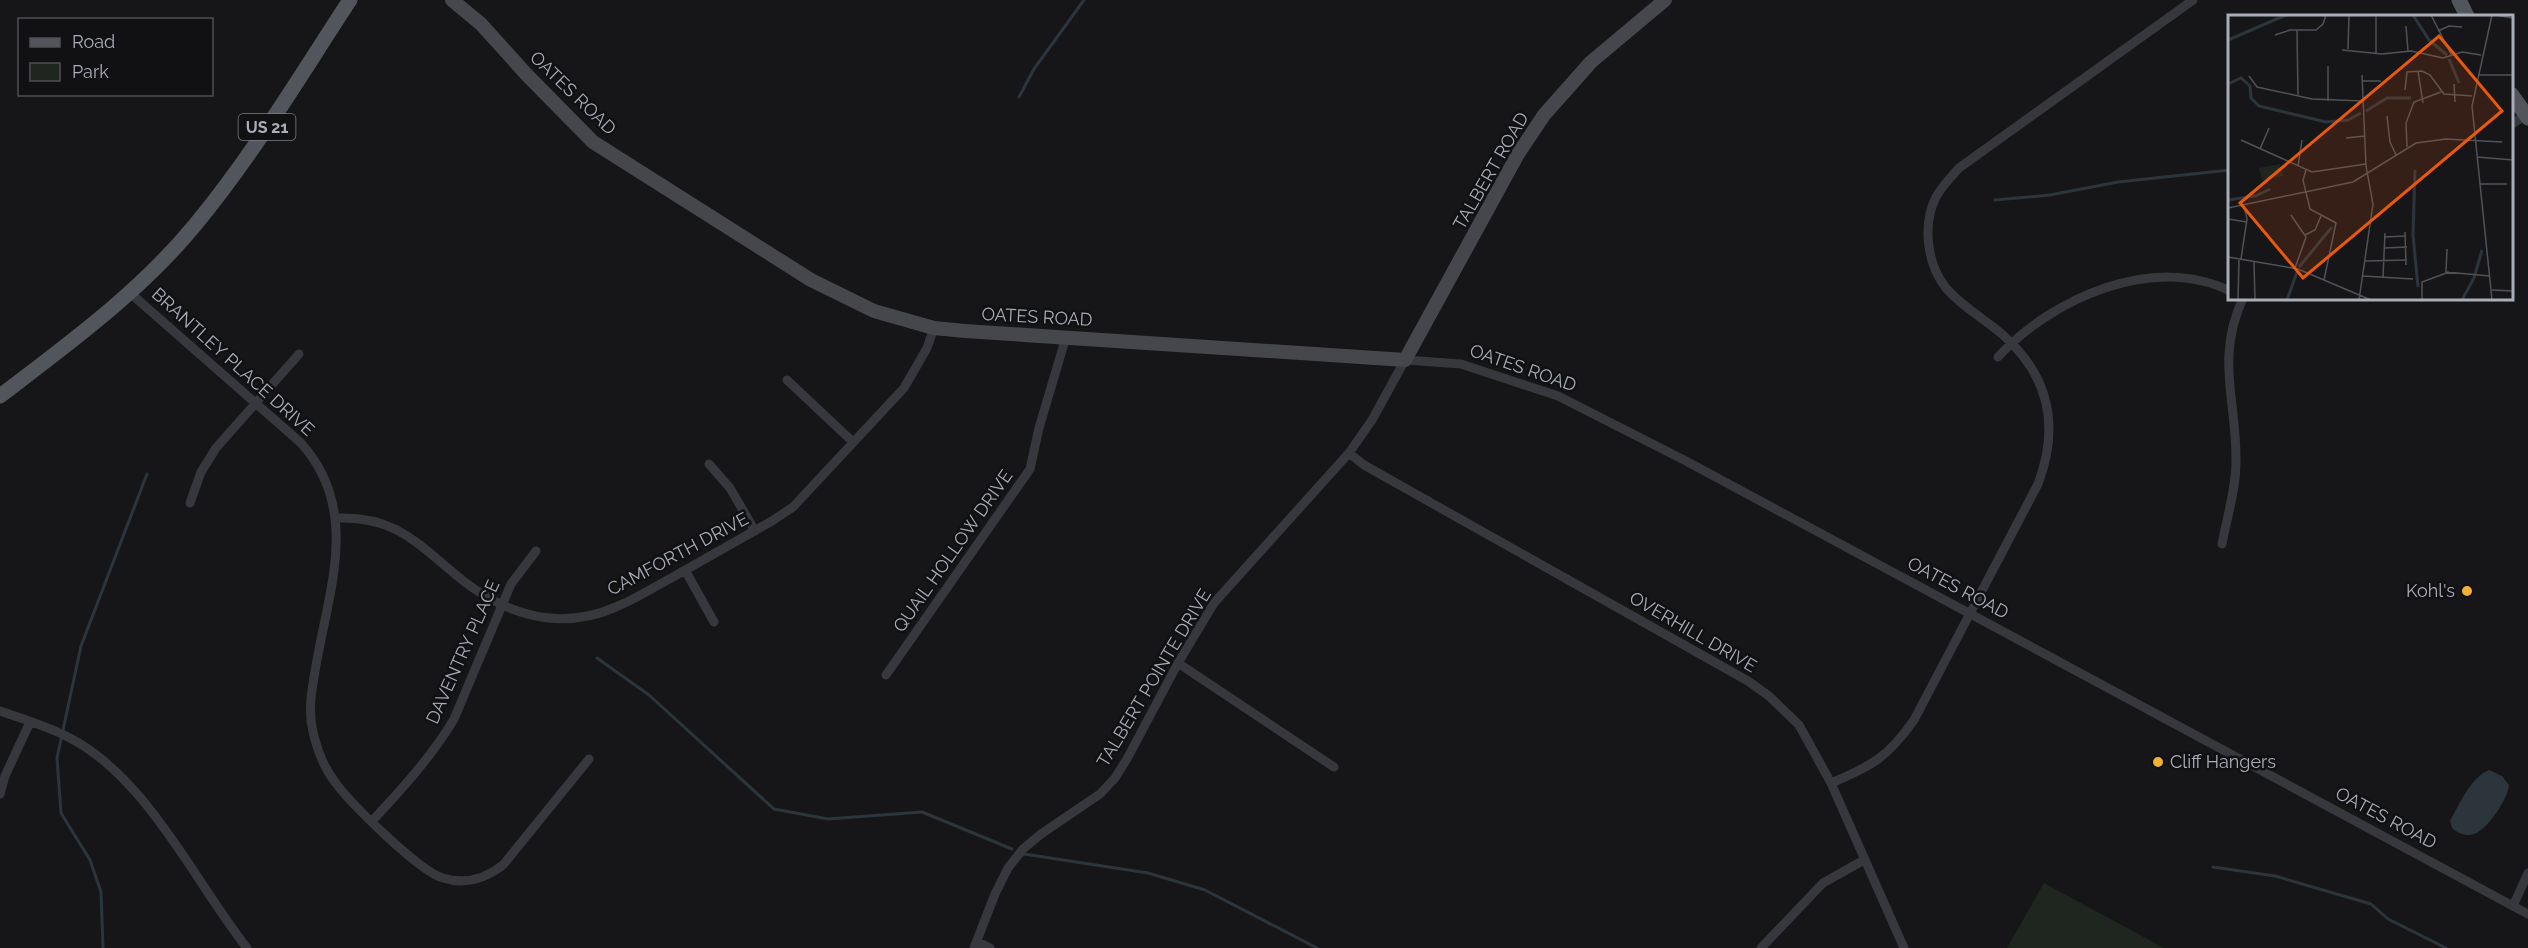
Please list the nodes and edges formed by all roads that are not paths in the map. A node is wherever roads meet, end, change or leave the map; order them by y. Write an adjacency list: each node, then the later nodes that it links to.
1 (350, 0): 11 (main road, US 21)
2 (452, 0): 13 (street, OATES ROAD)
3 (1665, 0): 18 (street, TALBERT ROAD)
4 (2193, 0): 15 (street)
5 (2459, 0): 6 (main road)
6 (2466, 15)
7 (2513, 97): 8 (main road)
8 (2527, 117): 9 (street)
9 (2513, 123)
10 (2228, 291): 15 (street)
11 (129, 292): 20 (main road, US 21); 21 (street, BRANTLEY PLACE DRIVE)
12 (2242, 300): 28 (street)
13 (934, 328): 14 (street, OATES ROAD); 22 (street, CAMFORTH DRIVE)
14 (1066, 337): 18 (street, OATES ROAD); 35 (street, QUAIL HOLLOW DRIVE)
15 (2011, 343): 17 (street); 32 (street)
16 (299, 354): 21 (street)
17 (1998, 357)
18 (1405, 360): 23 (street, TALBERT POINTE DRIVE); 32 (street, OATES ROAD)
19 (787, 380): 22 (street)
20 (0, 396)
21 (256, 403): 25 (street); 26 (street, BRANTLEY PLACE DRIVE)
22 (853, 442): 27 (street, CAMFORTH DRIVE)
23 (1349, 453): 34 (street, TALBERT POINTE DRIVE); 40 (street, OVERHILL DRIVE)
24 (709, 465): 27 (street)
25 (190, 503)
26 (337, 518): 31 (street, CAMFORTH DRIVE); 42 (street, BRANTLEY PLACE DRIVE)
27 (755, 531): 30 (street, CAMFORTH DRIVE)
28 (2222, 544)
29 (536, 551): 31 (street, DAVENTRY PLACE)
30 (685, 570): 31 (street, CAMFORTH DRIVE); 33 (street)
31 (502, 607): 42 (street, DAVENTRY PLACE)
32 (1971, 614): 40 (street); 45 (street, OATES ROAD)
33 (714, 622)
34 (1178, 663): 39 (street); 47 (street, TALBERT POINTE DRIVE)
35 (886, 675)
36 (0, 711): 37 (street)
37 (30, 722): 41 (street); 48 (street)
38 (589, 759): 42 (street, BRANTLEY PLACE DRIVE)
39 (1334, 767)
40 (1832, 783): 43 (street, OVERHILL DRIVE)
41 (0, 794)
42 (372, 820)
43 (1864, 860): 50 (street); 51 (street, OVERHILL DRIVE)
44 (2528, 873): 45 (street)
45 (2513, 906): 46 (street, OATES ROAD)
46 (2528, 914)
47 (976, 945): 49 (street)
48 (247, 948)
49 (990, 948)
50 (1761, 948)
51 (1904, 948)

